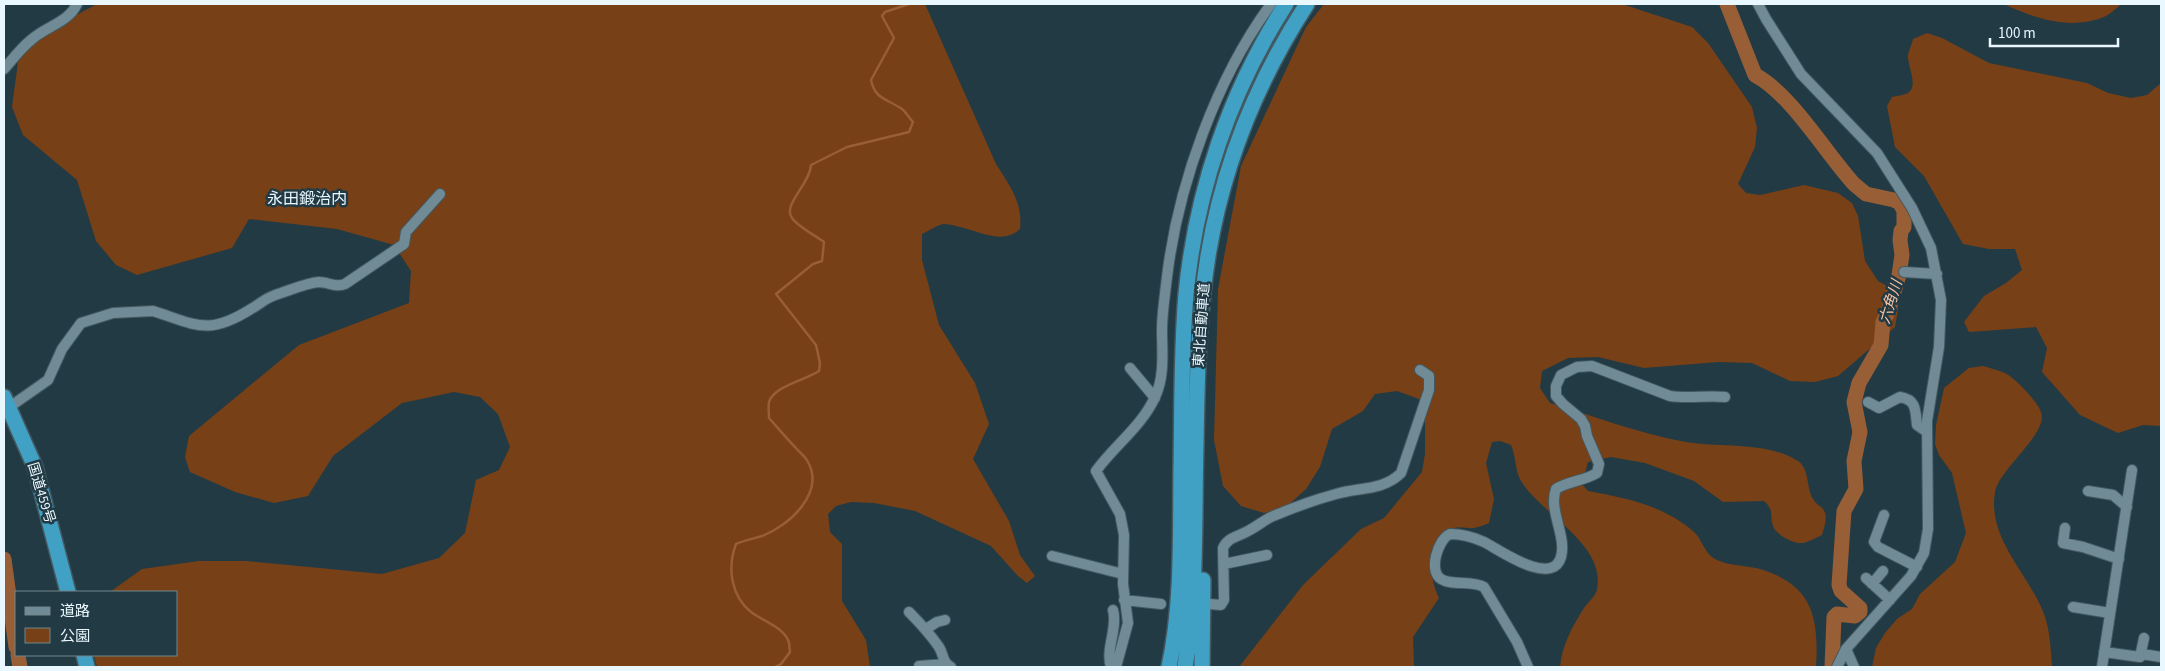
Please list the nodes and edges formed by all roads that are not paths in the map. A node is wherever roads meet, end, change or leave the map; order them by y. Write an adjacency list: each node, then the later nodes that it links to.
1 (77, 4): 6 (street)
2 (1271, 4): 14 (street)
3 (1286, 4): 50 (highway, 東北自動車道)
4 (1306, 4): 12 (highway, 東北自動車道)
5 (1758, 4): 9 (street)
6 (4, 70)
7 (440, 194): 15 (street)
8 (1904, 272): 9 (street)
9 (1937, 274): 17 (street)
10 (1130, 368): 14 (street)
11 (1420, 370): 26 (street)
12 (1198, 373): 51 (highway, 東北自動車道); 52 (highway)
13 (1725, 397): 53 (street)
14 (1155, 398): 29 (street)
15 (6, 402): 30 (highway, 国道459号)
16 (1868, 402): 17 (street)
17 (1927, 432): 27 (street)
18 (2132, 470): 20 (street)
19 (2088, 491): 20 (street)
20 (2127, 507): 25 (street)
21 (1884, 515): 27 (street)
22 (2065, 528): 25 (street)
23 (1267, 555): 26 (street)
24 (1052, 556): 29 (street)
25 (2119, 559): 38 (street)
26 (1224, 564): 34 (street)
27 (1917, 567): 32 (street)
28 (1883, 571): 32 (street)
29 (1123, 574): 31 (street)
30 (68, 591)
31 (1124, 600): 33 (street); 49 (street)
32 (1890, 600): 42 (street)
33 (1161, 604)
34 (1209, 604)
35 (2073, 607): 38 (street)
36 (1113, 610): 48 (street)
37 (909, 612): 40 (street)
38 (2110, 612): 43 (street)
39 (945, 620): 40 (street)
40 (926, 629): 47 (street)
41 (2144, 638): 44 (street)
42 (1846, 649): 54 (street); 55 (street)
43 (2104, 652): 44 (street); 56 (street)
44 (2142, 654): 45 (street)
45 (2161, 657)
46 (919, 666): 47 (street)
47 (948, 666)
48 (1111, 667)
49 (1116, 667)
50 (1169, 667)
51 (1185, 667)
52 (1202, 667)
53 (1528, 667)
54 (1837, 667)
55 (1854, 667)
56 (2102, 667)

